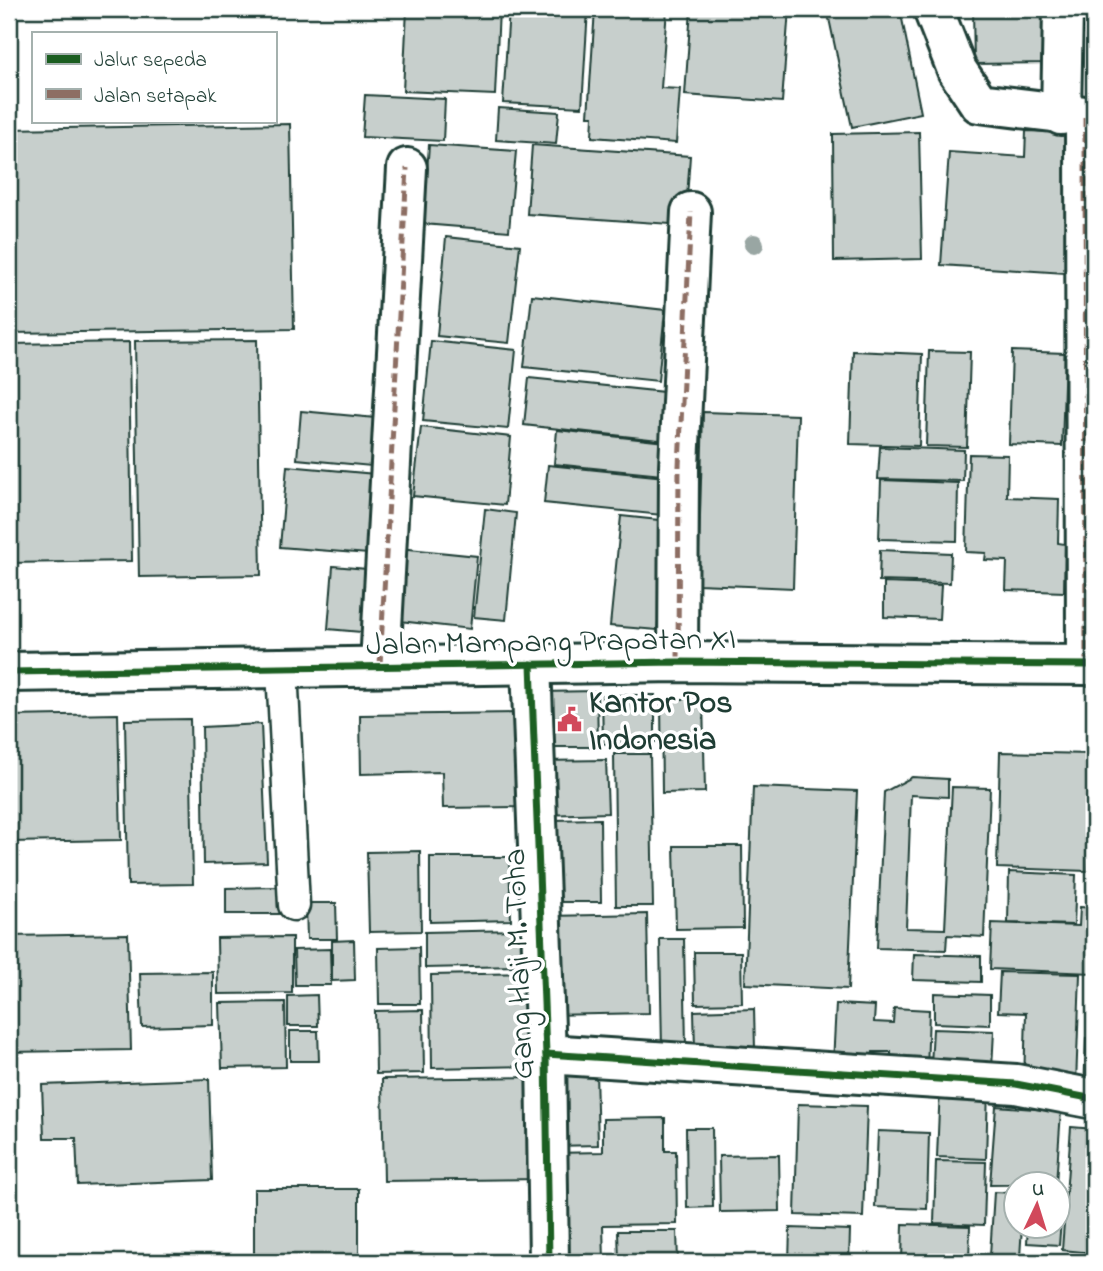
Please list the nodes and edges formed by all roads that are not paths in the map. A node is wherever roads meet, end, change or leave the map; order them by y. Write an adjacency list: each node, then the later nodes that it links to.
1 (933, 9): 3 (street)
2 (1063, 9): 3 (street)
3 (1080, 116): 9 (street)
4 (407, 168): 8 (street)
5 (691, 212): 6 (street)
6 (678, 662): 7 (street, Jalan Mampang Prapatan XI); 9 (street, Jalan Mampang Prapatan XI)
7 (531, 664): 8 (street, Jalan Mampang Prapatan XI); 13 (street, Gang Haji M. Toha)
8 (380, 665): 10 (street, Jalan Mampang Prapatan XI)
9 (1090, 665)
10 (282, 669): 11 (street, Jalan Mampang Prapatan XI); 12 (lane)
11 (9, 672)
12 (294, 905)
13 (546, 1054): 14 (street); 15 (street, Gang Haji M. Toha)
14 (1094, 1099)
15 (549, 1262)

